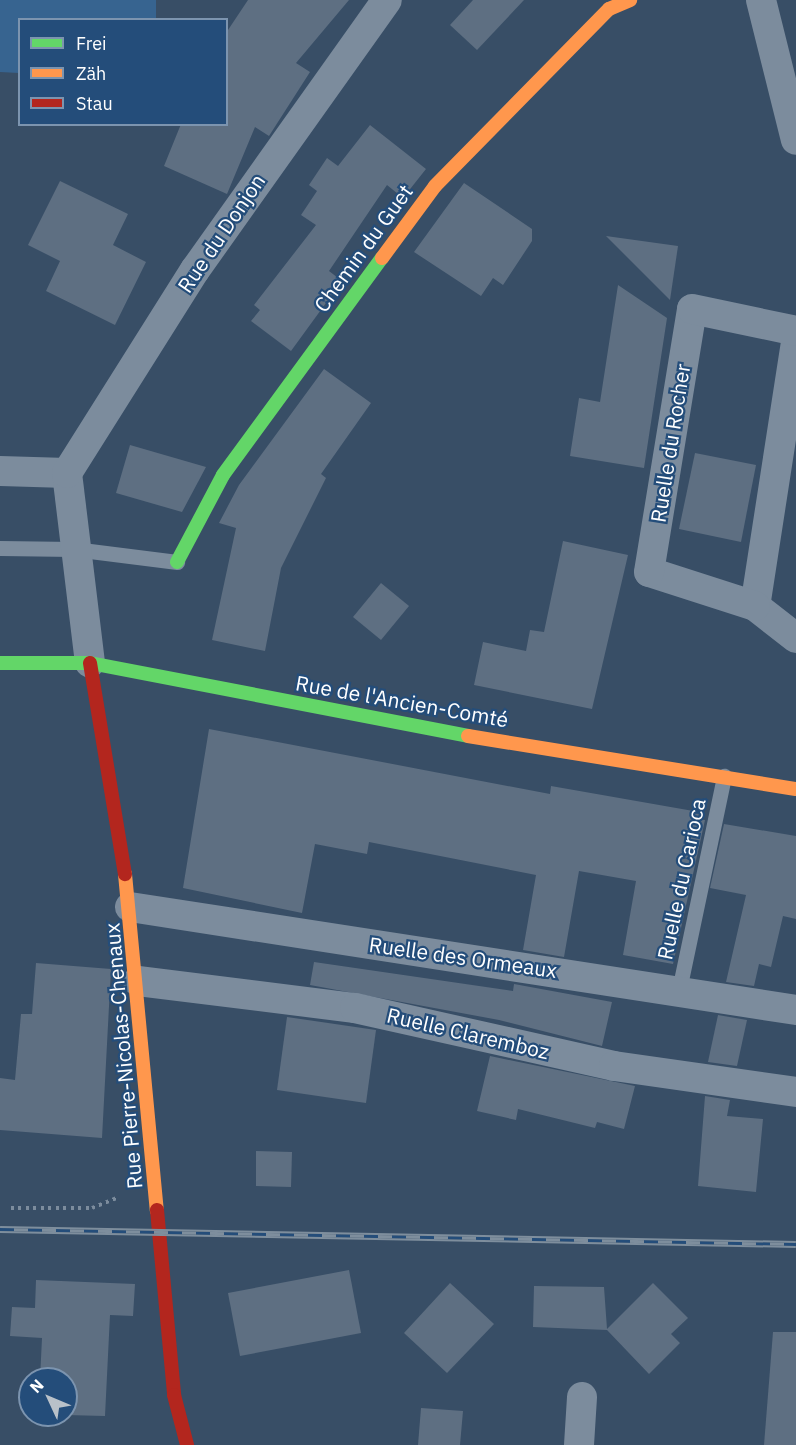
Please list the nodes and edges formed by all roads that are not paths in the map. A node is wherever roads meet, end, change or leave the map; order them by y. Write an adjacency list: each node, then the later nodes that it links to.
1 (387, 0): 8 (street, Rue du Donjon)
2 (630, 0): 11 (street, Chemin du Guet)
3 (761, 0): 4 (street)
4 (796, 140)
5 (796, 331): 12 (street, Ruelle du Rocher)
6 (796, 342): 12 (street)
7 (0, 471): 8 (street)
8 (67, 473): 10 (street)
9 (0, 548): 10 (lane)
10 (74, 549): 11 (lane); 15 (street)
11 (177, 562)
12 (755, 606): 13 (street)
13 (796, 639)
14 (0, 663): 15 (street, Rue de l'Ancien-Comté)
15 (90, 663): 16 (street, Rue de l'Ancien-Comté); 18 (street, Rue Pierre-Nicolas-Chenaux)
16 (724, 777): 17 (street, Rue de l'Ancien-Comté); 20 (lane, Ruelle du Carioca)
17 (795, 782)
18 (130, 907): 19 (street, Rue Pierre-Nicolas-Chenaux); 20 (street, Ruelle des Ormeaux)
19 (138, 981): 22 (street, Ruelle Claremboz); 24 (street, Rue Pierre-Nicolas-Chenaux)
20 (679, 990): 21 (street, Ruelle des Ormeaux)
21 (796, 1010)
22 (796, 1092)
23 (582, 1397): 25 (street)
24 (187, 1445)
25 (579, 1445)

